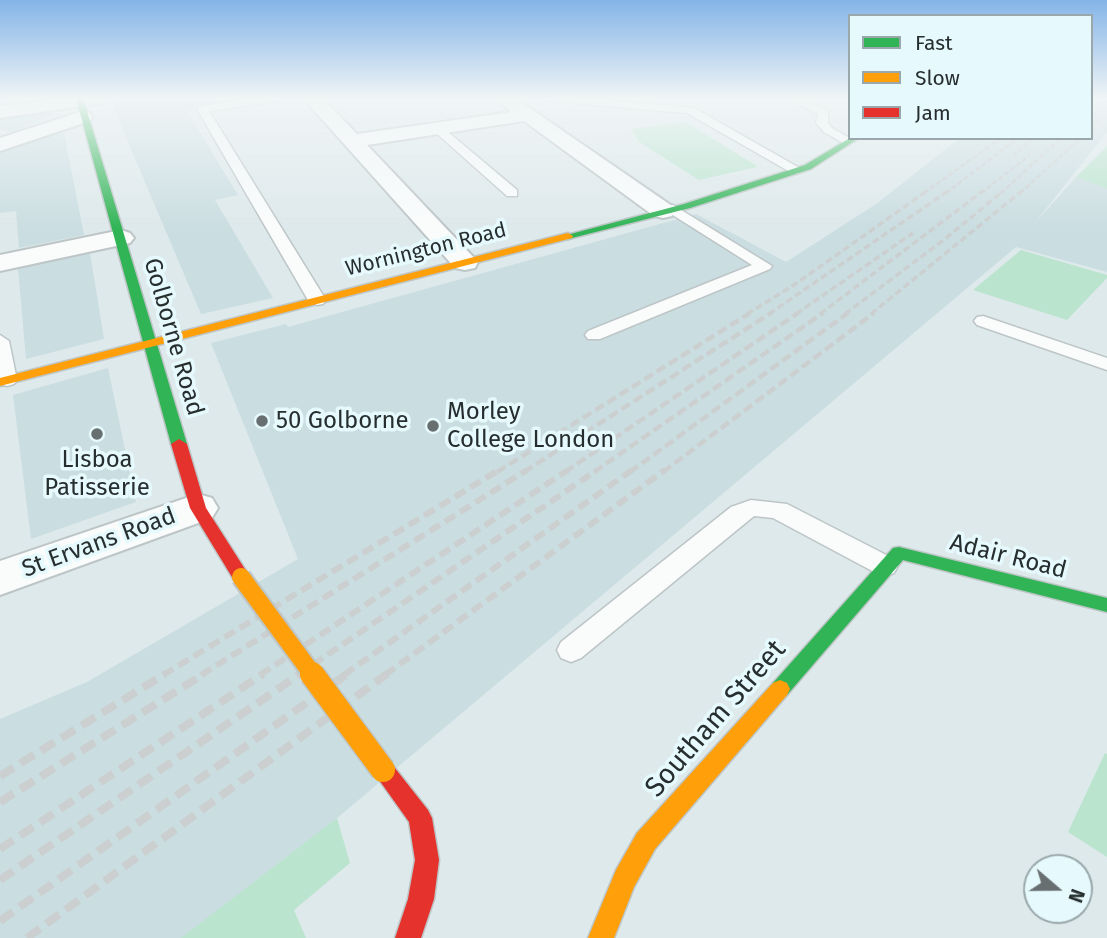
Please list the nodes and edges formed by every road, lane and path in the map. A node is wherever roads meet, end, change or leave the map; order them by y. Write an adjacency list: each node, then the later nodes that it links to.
1 (93, 142): 11 (street, Golborne Road)
2 (222, 142): 14 (lane)
3 (354, 142): 12 (street)
4 (453, 142): 9 (lane)
5 (567, 142): 10 (street)
6 (747, 142): 8 (lane)
7 (849, 142): 8 (street, Wornington Road)
8 (797, 170): 10 (street, Wornington Road)
9 (512, 193)
10 (668, 210): 12 (street, Wornington Road); 16 (lane)
11 (121, 238): 13 (street); 18 (street, Golborne Road)
12 (465, 262): 14 (street, Wornington Road)
13 (0, 263)
14 (317, 300): 18 (street, Wornington Road)
15 (983, 321): 19 (lane)
16 (594, 335)
17 (0, 341): 20 (lane)
18 (151, 343): 20 (street, Wornington Road); 21 (street, Golborne Road)
19 (1107, 364)
20 (4, 381)
21 (198, 508): 23 (street, St Ervans Road); 26 (street, Golborne Road, bridge)
22 (892, 559): 24 (street, Adair Road); 25 (lane); 27 (street, Southam Street)
23 (0, 578)
24 (1107, 605)
25 (571, 650)
26 (408, 938)
27 (601, 938)

